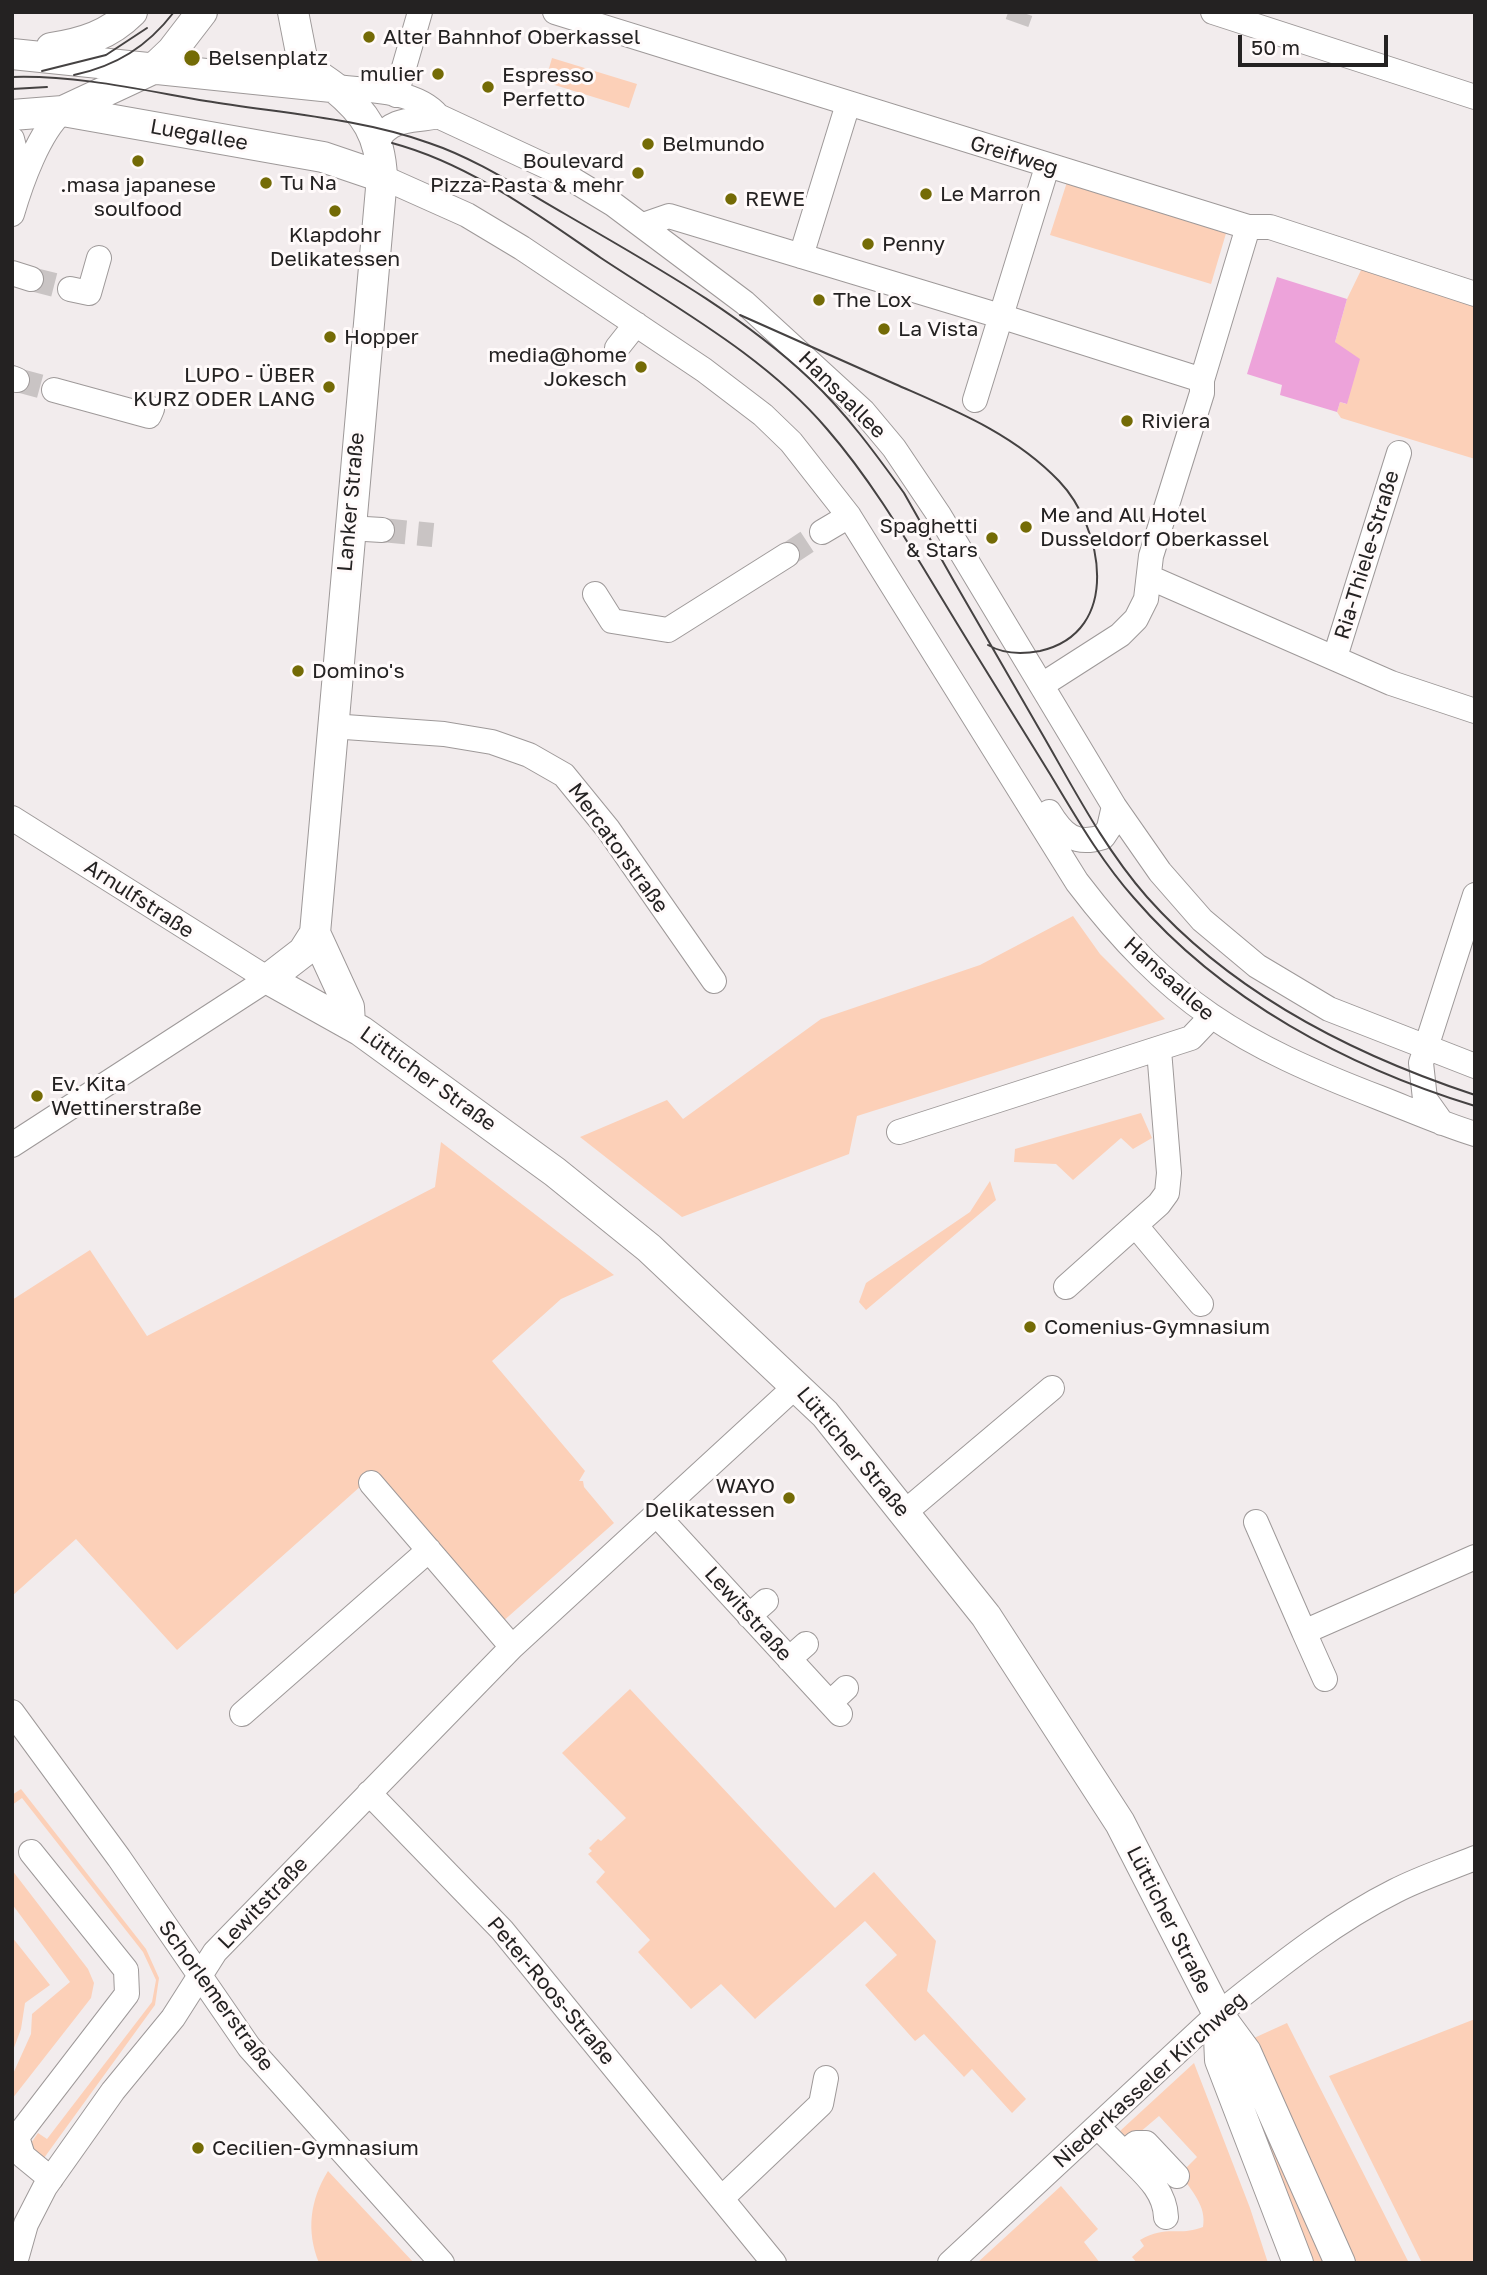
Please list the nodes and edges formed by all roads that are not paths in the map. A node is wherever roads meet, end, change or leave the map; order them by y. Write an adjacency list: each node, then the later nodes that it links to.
1 (132, 12): 7 (main road)
2 (202, 12): 8 (main road)
3 (293, 12): 9 (main road)
4 (420, 12): 10 (street)
5 (555, 12): 12 (street, Greifweg)
6 (1213, 12): 11 (street)
7 (12, 54): 8 (main road)
8 (153, 69): 9 (main road); 13 (main road)
9 (334, 87): 10 (street, Hansaallee); 17 (main road, Lanker Straße)
10 (396, 95): 15 (street, Hansaallee)
11 (1475, 97)
12 (848, 104): 18 (street, Greifweg); 24 (street)
13 (63, 111): 14 (main road, Luegallee); 19 (main road, Luegallee); 20 (street)
14 (12, 115)
15 (438, 116): 17 (street); 22 (street, Hansaallee)
16 (12, 139): 20 (street)
17 (378, 139): 19 (main road, Lanker Straße)
18 (1047, 167): 23 (street, Greifweg); 28 (street)
19 (382, 177): 29 (street, Hansaallee); 37 (main road, Lanker Straße)
20 (22, 179): 21 (street)
21 (12, 214)
22 (642, 225): 24 (street); 44 (street, Hansaallee)
23 (1248, 227): 27 (street, Greifweg); 31 (street)
24 (801, 256): 28 (street)
25 (99, 258): 26 (street)
26 (70, 289)
27 (1475, 294)
28 (1000, 316): 31 (street); 33 (street)
29 (636, 324): 30 (street); 36 (street, Hansaallee)
30 (617, 348)
31 (1202, 380): 41 (street)
32 (54, 390): 34 (street)
33 (975, 400)
34 (152, 410)
35 (1399, 453): 43 (street, Ria-Thiele-Straße)
36 (849, 516): 39 (street); 47 (street, Hansaallee)
37 (348, 528): 38 (street); 46 (main road, Lanker Straße)
38 (382, 530)
39 (822, 532)
40 (787, 555): 42 (street)
41 (1151, 578): 43 (street, Ria-Thiele-Straße); 44 (street)
42 (595, 594)
43 (1335, 657): 45 (street, Ria-Thiele-Straße)
44 (1042, 685): 48 (street, Hansaallee)
45 (1475, 711)
46 (331, 726): 51 (main road, Lanker Straße); 53 (street, Mercatorstraße)
47 (1027, 803): 48 (street, Hansaallee); 54 (street, Hansaallee)
48 (1114, 806): 56 (street, Hansaallee)
49 (12, 818): 52 (street, Arnulfstraße)
50 (1472, 909): 56 (street)
51 (314, 933): 52 (main road); 55 (main road)
52 (268, 978): 55 (main road, Lütticher Straße); 62 (street)
53 (714, 981)
54 (1210, 1018): 57 (street); 59 (street, Hansaallee)
55 (350, 1024): 66 (main road, Lütticher Straße)
56 (1426, 1048): 58 (street, Hansaallee); 59 (street)
57 (1159, 1050): 60 (street); 63 (street)
58 (1475, 1066)
59 (1442, 1123): 61 (street, Hansaallee)
60 (899, 1132)
61 (1475, 1134)
62 (12, 1146)
63 (1136, 1226): 64 (street); 65 (street)
64 (1066, 1287)
65 (1201, 1304)
66 (797, 1385): 69 (main road, Lütticher Straße); 70 (street, Lewitstraße)
67 (1052, 1388): 69 (street)
68 (371, 1483): 72 (street)
69 (905, 1512): 84 (main road, Lütticher Straße)
70 (656, 1514): 75 (street, Lewitstraße); 77 (street, Lewitstraße)
71 (1256, 1522): 74 (street)
72 (429, 1550): 75 (street); 79 (street)
73 (1475, 1557): 74 (street)
74 (1304, 1632): 76 (street)
75 (512, 1647): 80 (street, Lewitstraße)
76 (1325, 1679)
77 (838, 1702)
78 (12, 1712): 83 (street, Schorlemerstraße)
79 (242, 1714)
80 (369, 1793): 83 (street, Lewitstraße); 90 (street, Peter-Roos-Straße)
81 (31, 1852): 89 (street)
82 (1475, 1858): 84 (street, Niederkasseler Kirchweg)
83 (199, 1978): 89 (street, Lewitstraße); 93 (street, Schorlemerstraße)
84 (1218, 2014): 86 (street, Niederkasseler Kirchweg); 96 (main road, Lütticher Straße); 97 (main road, Lütticher Straße)
85 (826, 2078): 90 (street)
86 (1098, 2127): 87 (street); 95 (street, Niederkasseler Kirchweg)
87 (1124, 2153): 88 (street); 91 (street)
88 (1177, 2176)
89 (48, 2183): 92 (street, Lewitstraße)
90 (722, 2198): 94 (street, Peter-Roos-Straße)
91 (1166, 2217)
92 (18, 2261)
93 (442, 2263)
94 (775, 2263)
95 (950, 2263)
96 (1298, 2263)
97 (1340, 2263)

